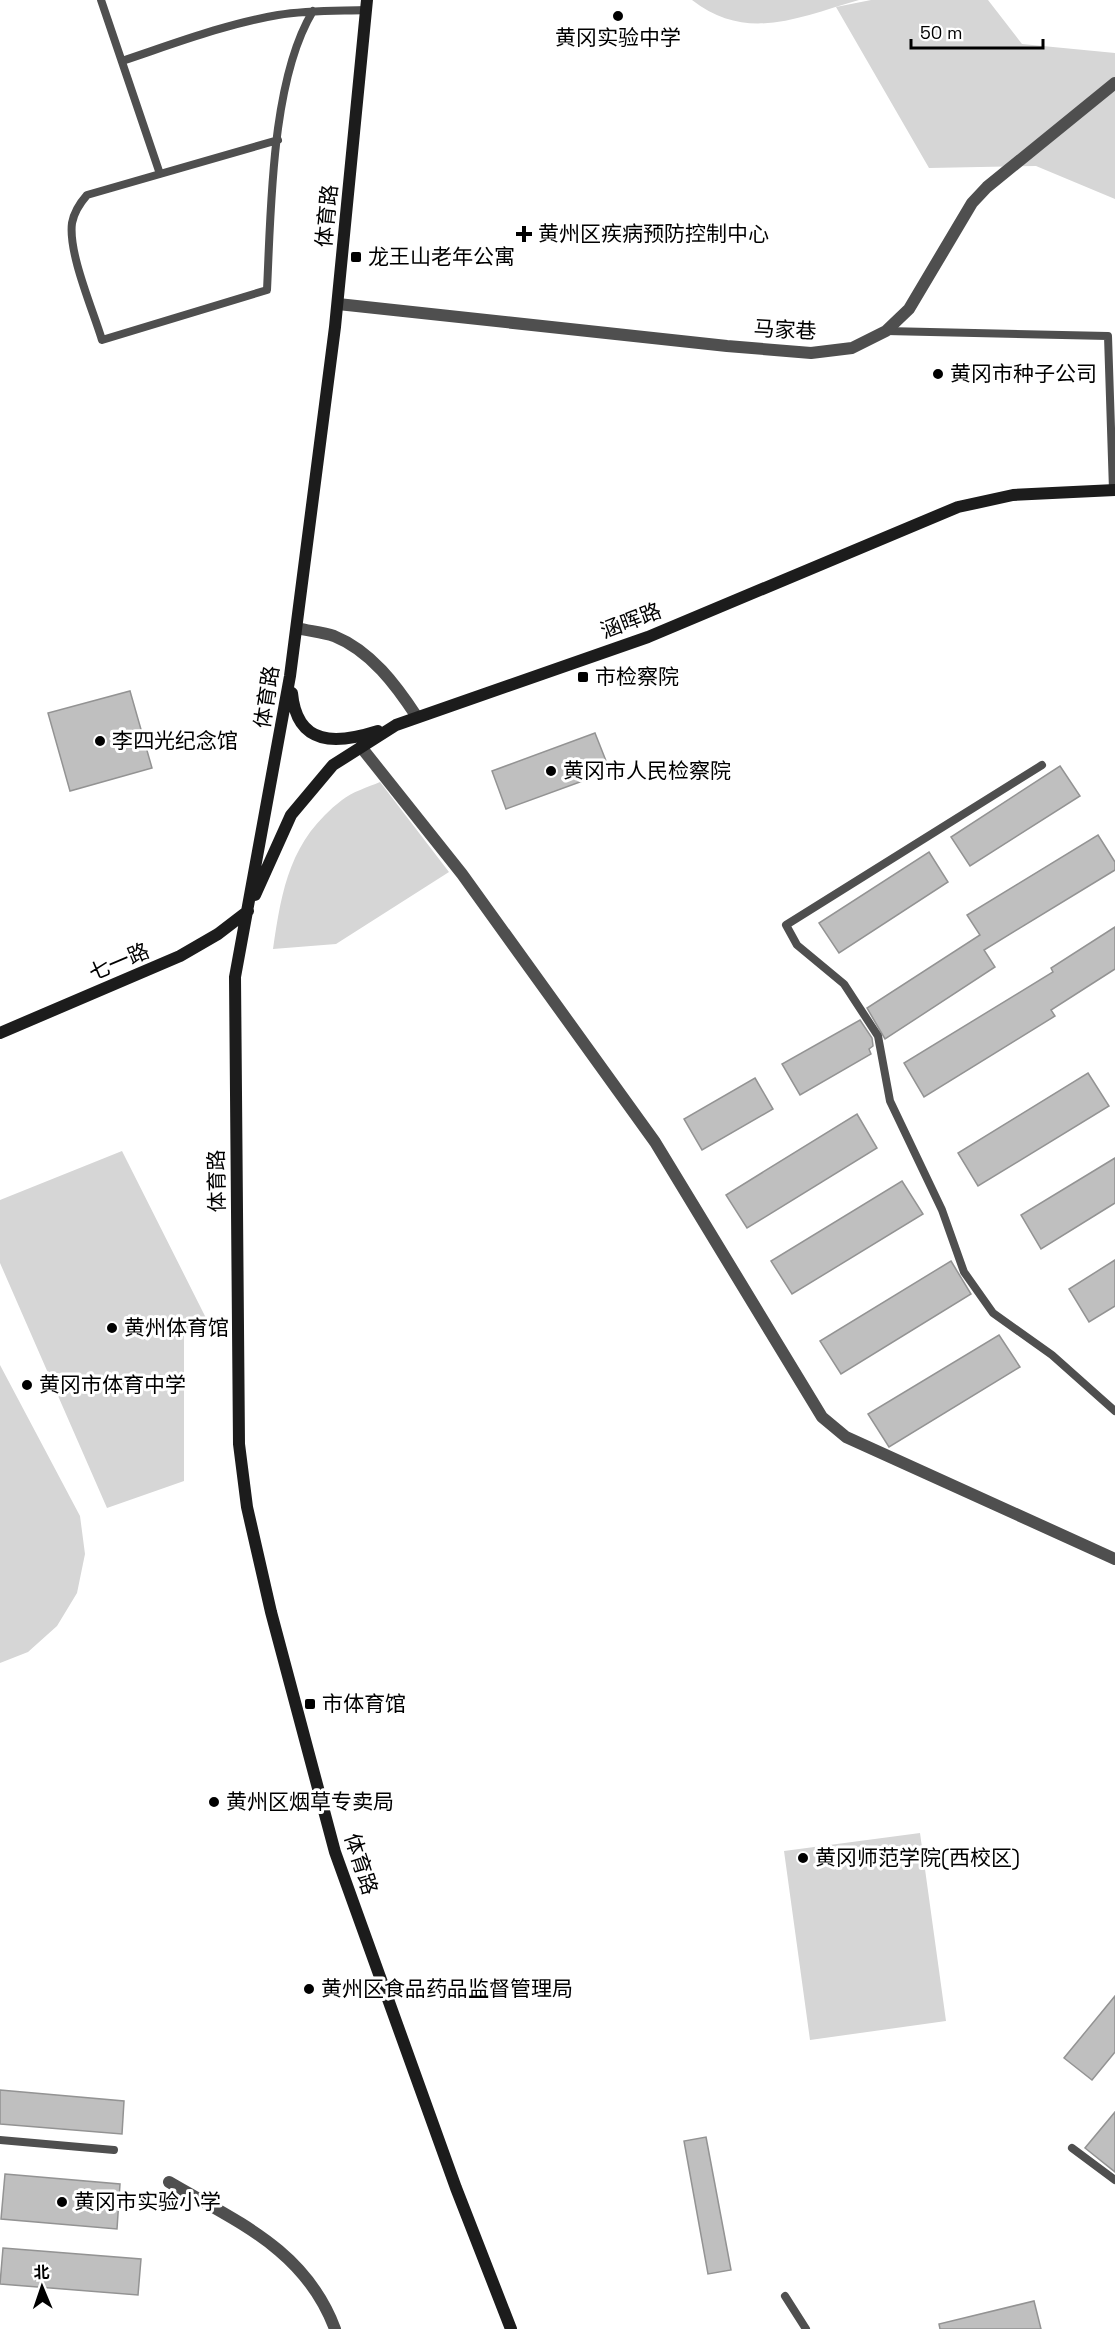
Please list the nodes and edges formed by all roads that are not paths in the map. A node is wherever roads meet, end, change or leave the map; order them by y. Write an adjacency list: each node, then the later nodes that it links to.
1 (101, 0): 4 (lane)
2 (367, 5): 3 (lane); 8 (street, 体育路)
3 (313, 11): 4 (lane); 6 (lane)
4 (122, 61): 7 (lane)
5 (1115, 83): 9 (street, 马家巷)
6 (278, 140): 7 (lane); 7 (lane)
7 (160, 174)
8 (338, 304): 9 (street, 马家巷); 11 (street, 体育路)
9 (886, 331): 10 (lane)
10 (1114, 490): 13 (street, 涵晖路)
11 (297, 628): 12 (street, 体育路); 13 (street)
12 (290, 676): 14 (street); 17 (street, 体育路)
13 (417, 717): 14 (street, 涵晖路)
14 (396, 725): 15 (street, 涵晖路)
15 (361, 747): 17 (street, 涵晖路); 20 (street)
16 (1042, 765): 19 (lane)
17 (246, 913): 18 (street, 七一路); 28 (street, 体育路)
18 (0, 1033)
19 (1115, 1411)
20 (1115, 1559)
21 (0, 2140): 23 (lane)
22 (1072, 2148): 24 (lane)
23 (114, 2150)
24 (1115, 2180)
25 (169, 2182): 27 (street)
26 (785, 2296): 29 (lane)
27 (335, 2329)
28 (511, 2329)
29 (806, 2329)

